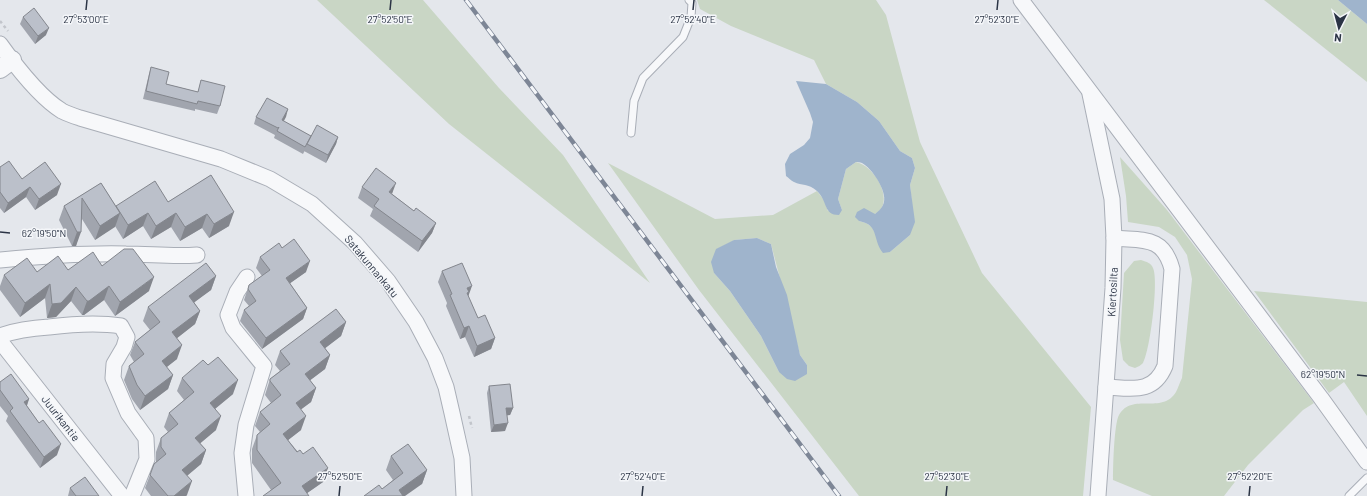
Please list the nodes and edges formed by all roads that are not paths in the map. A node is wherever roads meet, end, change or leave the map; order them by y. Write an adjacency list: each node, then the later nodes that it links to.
1 (689, 0): 6 (lane)
2 (1021, 0): 5 (street)
3 (6, 40): 4 (street, Satakunnankatu)
4 (6, 65): 19 (street, Satakunnankatu)
5 (1090, 90): 7 (street, Kiertosilta); 14 (street)
6 (632, 133)
7 (1114, 238): 13 (street, Kiertosilta); 13 (street)
8 (197, 255): 9 (street)
9 (0, 260)
10 (247, 277): 18 (street)
11 (0, 336): 17 (street)
12 (0, 341): 16 (street, Juurikantie)
13 (1106, 387): 20 (street, Kiertosilta)
14 (1367, 462)
15 (1367, 478): 21 (lane)
16 (122, 496)
17 (132, 496)
18 (246, 496)
19 (464, 496)
20 (1098, 496)
21 (1349, 496)

